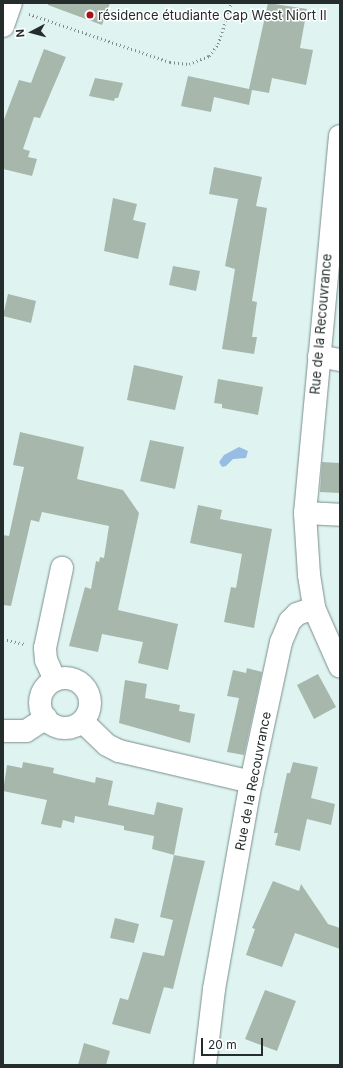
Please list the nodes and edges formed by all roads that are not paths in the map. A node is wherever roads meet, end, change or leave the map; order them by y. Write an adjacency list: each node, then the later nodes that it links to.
1 (340, 136): 2 (street, Rue de la Recouvrance)
2 (319, 356): 3 (street); 4 (street, Rue de la Recouvrance)
3 (340, 360)
4 (305, 513): 5 (street); 7 (street, Rue de la Recouvrance)
5 (340, 515)
6 (62, 568): 9 (street)
7 (314, 608): 8 (street); 13 (street, Rue de la Recouvrance)
8 (340, 667)
9 (56, 680): 10 (street); 11 (street)
10 (46, 718): 11 (street); 12 (street)
11 (83, 722): 13 (street)
12 (3, 731)
13 (251, 782): 14 (street, Rue de la Recouvrance)
14 (205, 1065)

